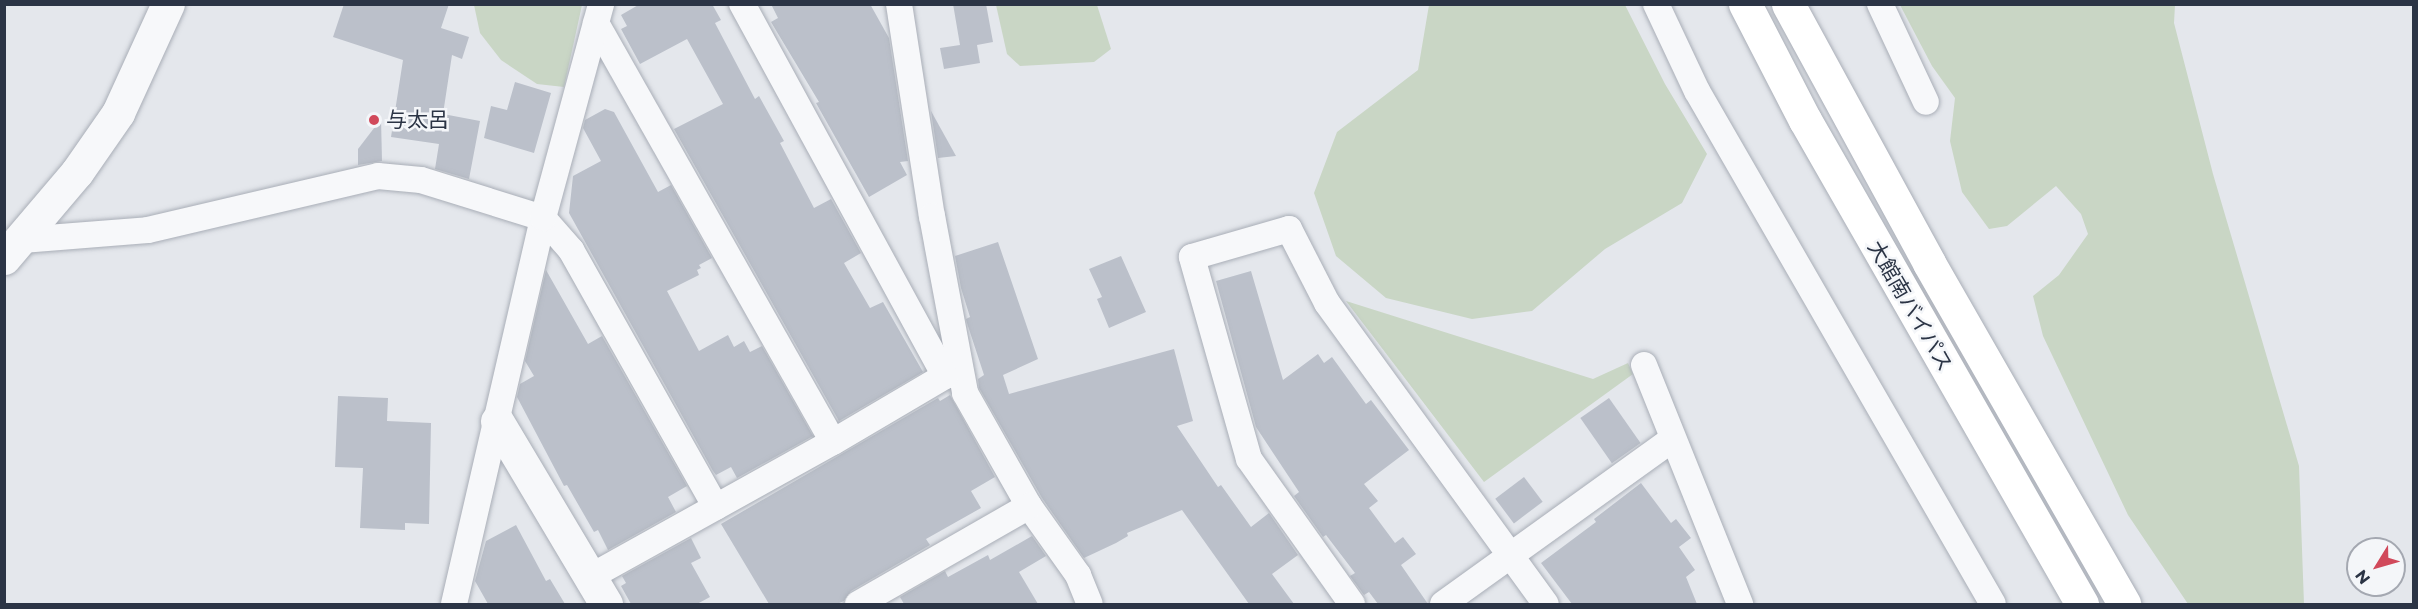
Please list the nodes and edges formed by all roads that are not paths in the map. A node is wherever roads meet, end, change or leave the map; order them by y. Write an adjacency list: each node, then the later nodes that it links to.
1 (168, 4): 15 (street)
2 (742, 4): 17 (street)
3 (899, 4): 17 (street)
4 (1656, 4): 33 (street)
5 (1733, 4): 13 (highway)
6 (1745, 4): 13 (highway, 大館南バイパス)
7 (1788, 4): 11 (highway, 大館南バイパス)
8 (1797, 4): 11 (highway)
9 (1880, 4): 12 (street)
10 (598, 14): 14 (street); 20 (street)
11 (1838, 100): 35 (highway, 大館南バイパス)
12 (1926, 102)
13 (1805, 120): 34 (highway, 大館南バイパス)
14 (543, 218): 15 (street); 18 (street); 22 (street)
15 (13, 249)
16 (1644, 365): 19 (street)
17 (953, 374): 20 (street); 21 (street)
18 (498, 422): 24 (street); 25 (street)
19 (1673, 439): 23 (street); 32 (street)
20 (833, 442): 22 (street)
21 (1029, 506): 27 (street); 28 (street)
22 (716, 507): 24 (street)
23 (1510, 556): 29 (street); 30 (street); 31 (street)
24 (590, 577): 26 (street)
25 (454, 604)
26 (606, 604)
27 (858, 604)
28 (1090, 604)
29 (1353, 604)
30 (1443, 604)
31 (1546, 604)
32 (1740, 604)
33 (1993, 604)
34 (2082, 604)
35 (2124, 604)

